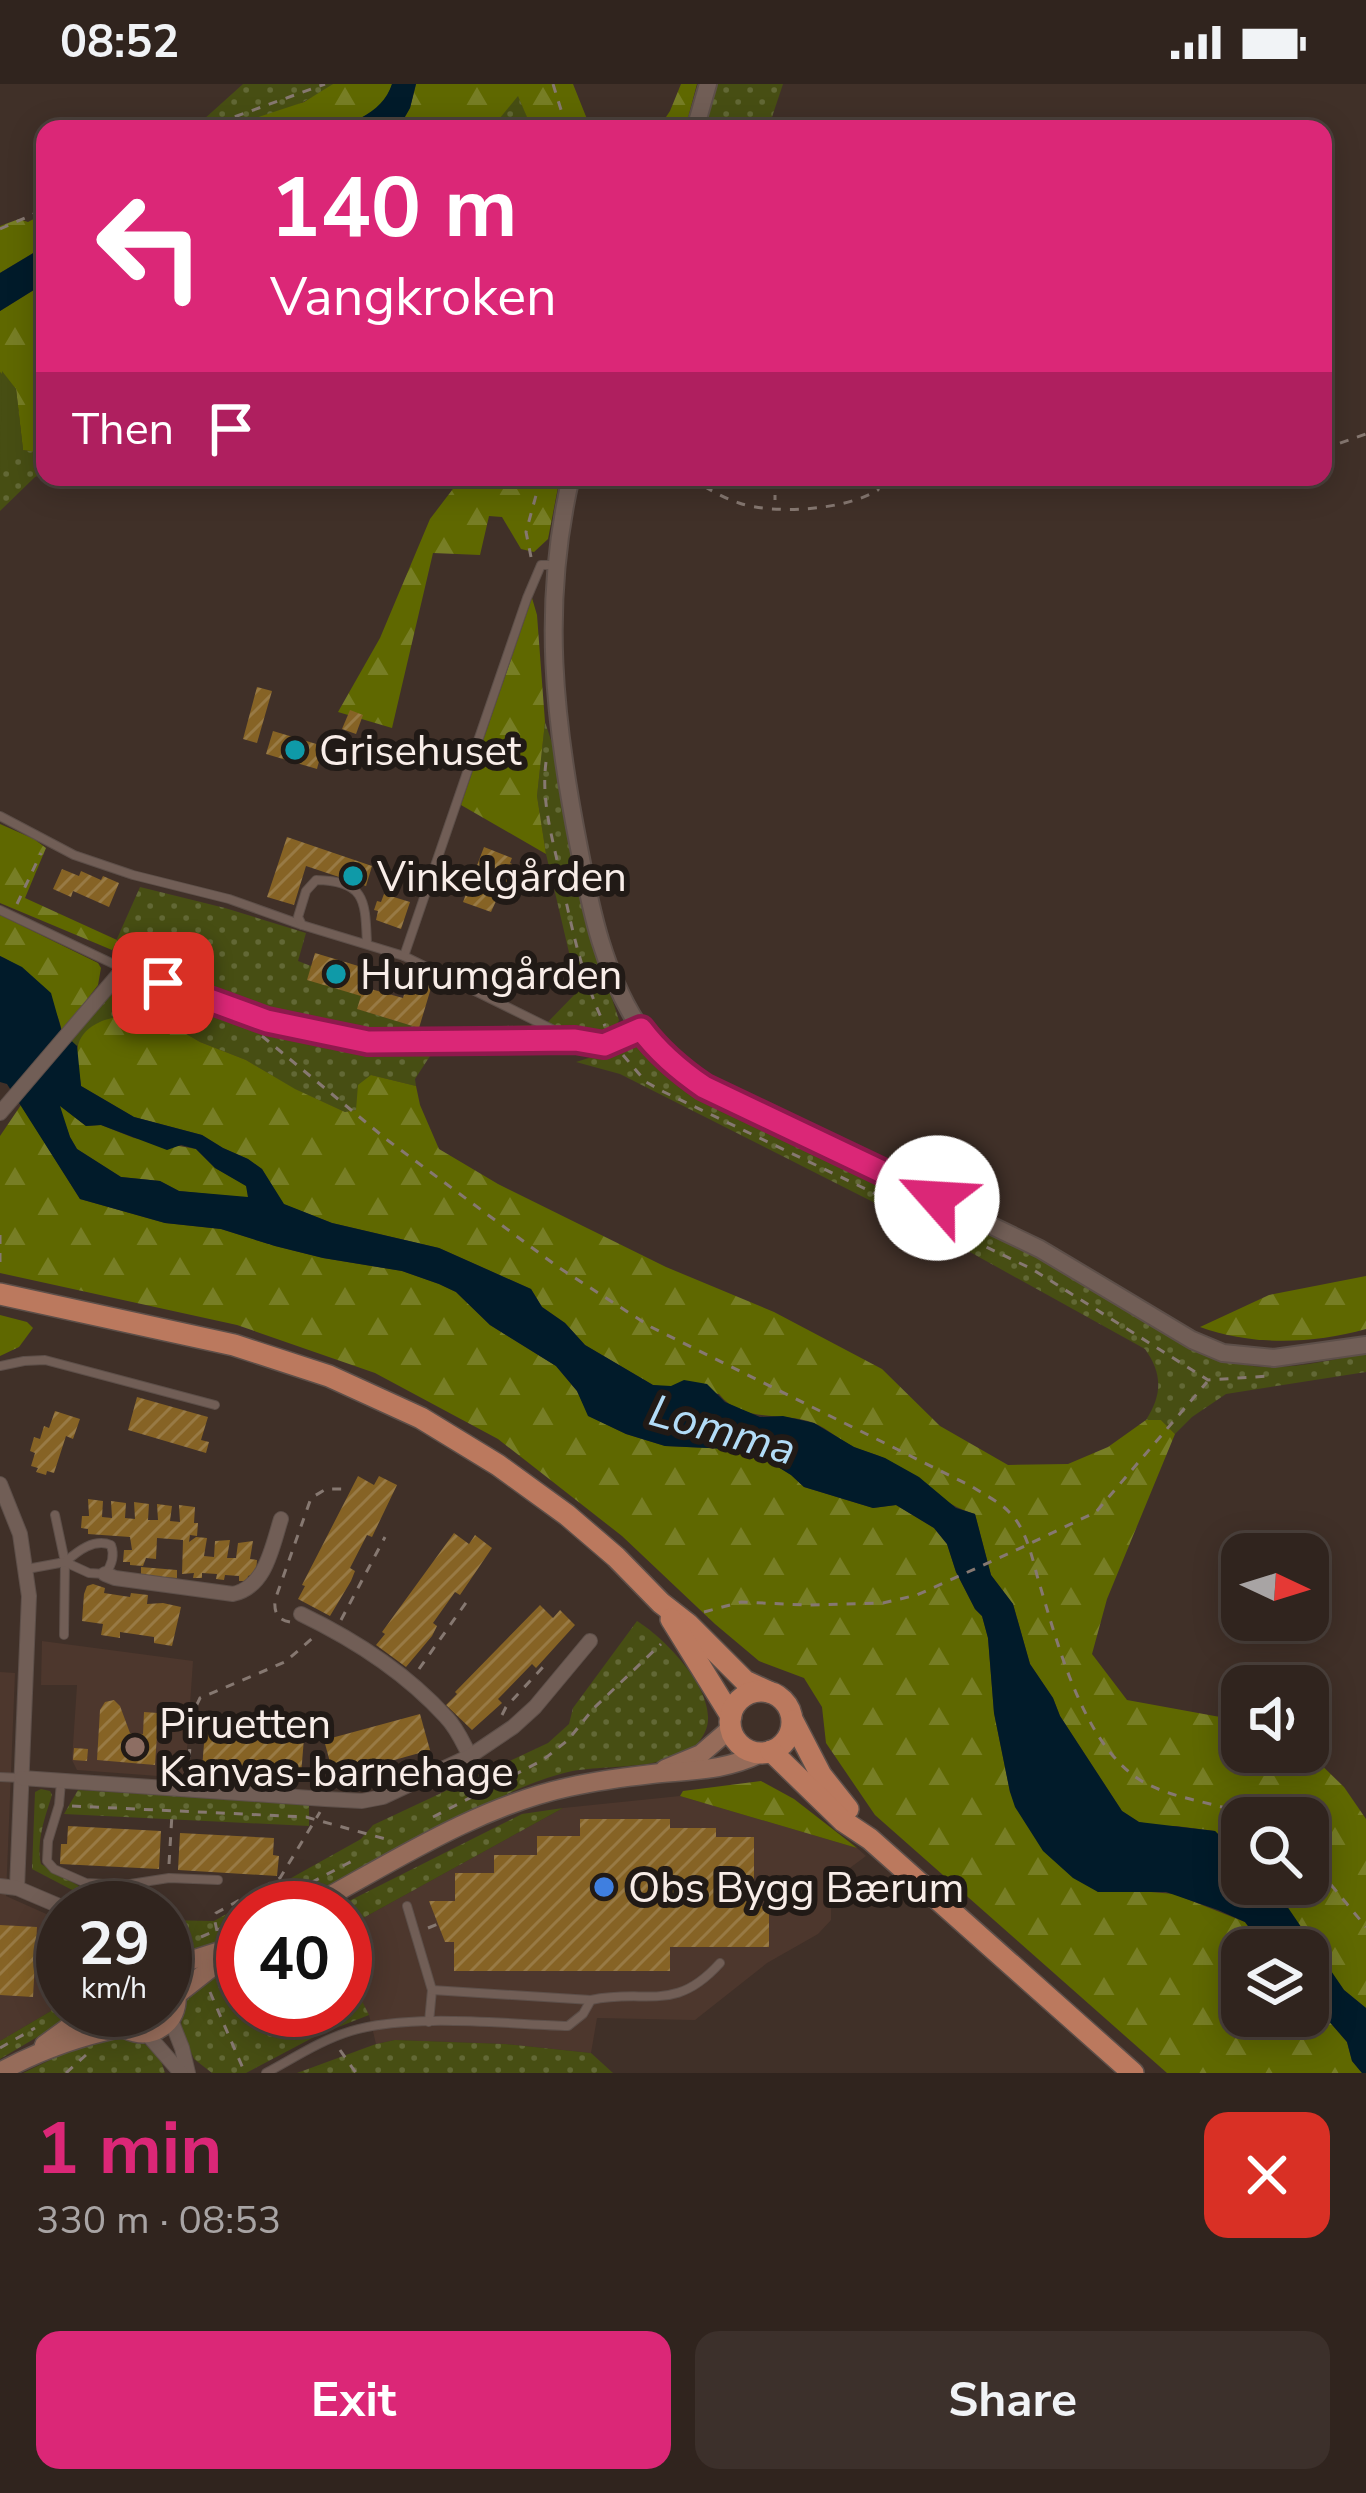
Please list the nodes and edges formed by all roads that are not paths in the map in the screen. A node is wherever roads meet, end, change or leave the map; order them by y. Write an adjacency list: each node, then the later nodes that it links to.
1 (707, 84): 2 (street)
2 (697, 120)
3 (569, 486): 4 (street)
4 (555, 565): 9 (lane); 11 (street)
5 (0, 816): 7 (lane)
6 (0, 910): 10 (lane)
7 (302, 925): 8 (lane); 8 (lane)
8 (367, 944): 9 (lane)
9 (404, 956): 12 (lane)
10 (124, 968): 12 (street); 13 (street)
11 (641, 1029): 12 (street); 15 (street)
12 (575, 1040)
13 (3, 1109)
14 (0, 1294): 24 (main road)
15 (1366, 1345)
16 (0, 1366): 17 (lane)
17 (215, 1405)
18 (0, 1484): 22 (street)
19 (55, 1515): 21 (lane)
20 (281, 1519): 23 (street)
21 (65, 1562): 22 (lane); 23 (lane); 23 (lane); 26 (lane)
22 (27, 1569): 35 (street)
23 (105, 1574)
24 (661, 1603): 28 (main road); 30 (main road)
25 (301, 1614): 32 (street)
26 (64, 1635)
27 (590, 1641): 32 (street)
28 (769, 1692): 29 (main road); 30 (main road)
29 (793, 1721): 31 (main road); 37 (main road)
30 (731, 1722): 31 (main road); 33 (main road)
31 (766, 1752): 33 (main road); 37 (main road)
32 (470, 1756): 36 (street)
33 (656, 1774): 39 (main road)
34 (0, 1777): 35 (lane)
35 (22, 1778): 36 (street); 41 (street)
36 (61, 1782): 38 (lane)
37 (870, 1839): 58 (main road)
38 (218, 1880)
39 (358, 1881)
40 (0, 1886): 41 (street)
41 (17, 1888): 42 (street)
42 (36, 1896)
43 (406, 1906): 47 (lane)
44 (719, 1963): 48 (lane)
45 (216, 1964): 46 (main road)
46 (192, 1983)
47 (432, 1990): 48 (lane); 49 (lane)
48 (591, 2000): 49 (lane)
49 (429, 2023): 57 (lane)
50 (55, 2037): 54 (main road)
51 (82, 2037): 54 (main road)
52 (150, 2037): 56 (street)
53 (178, 2037): 56 (street)
54 (26, 2058): 55 (main road)
55 (0, 2072)
56 (184, 2073)
57 (266, 2073)
58 (1132, 2073)

